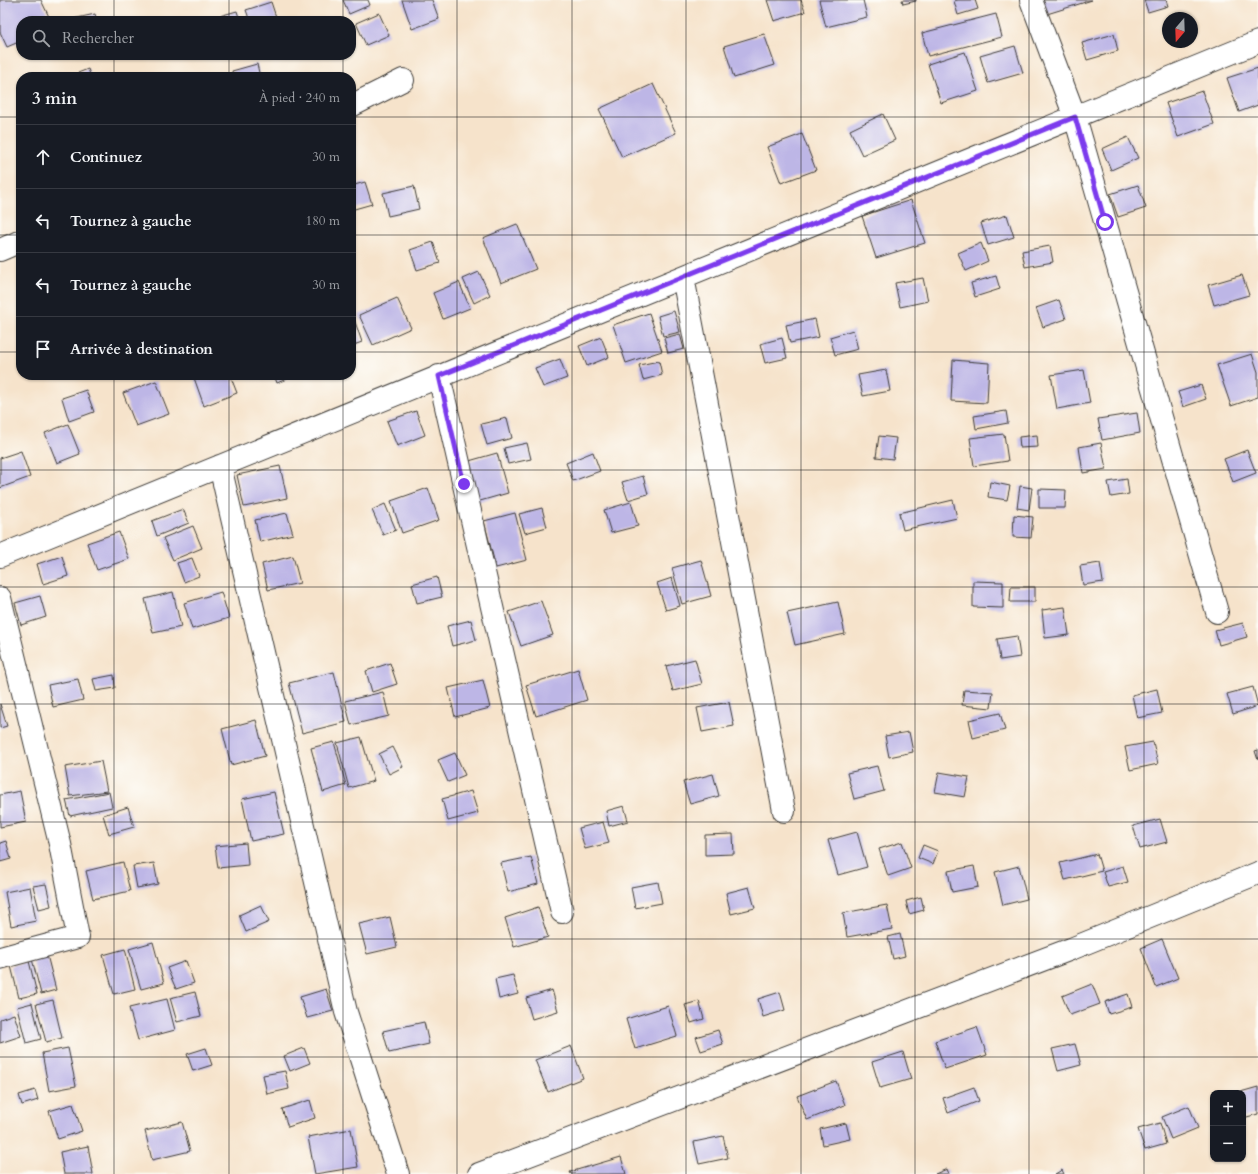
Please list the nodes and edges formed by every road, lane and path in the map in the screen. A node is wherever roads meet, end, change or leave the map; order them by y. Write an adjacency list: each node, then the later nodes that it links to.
1 (1030, 0): 5 (street)
2 (1258, 42): 5 (street)
3 (403, 80): 4 (street)
4 (356, 104)
5 (1075, 117): 8 (street); 13 (street)
6 (16, 243): 7 (street)
7 (0, 250)
8 (683, 277): 9 (street); 14 (street)
9 (439, 376): 10 (street); 16 (street)
10 (220, 466): 11 (street); 18 (street)
11 (0, 556)
12 (0, 598): 17 (street)
13 (1217, 612)
14 (784, 811)
15 (1258, 873): 19 (street)
16 (562, 912)
17 (0, 958)
18 (398, 1174)
19 (479, 1174)

